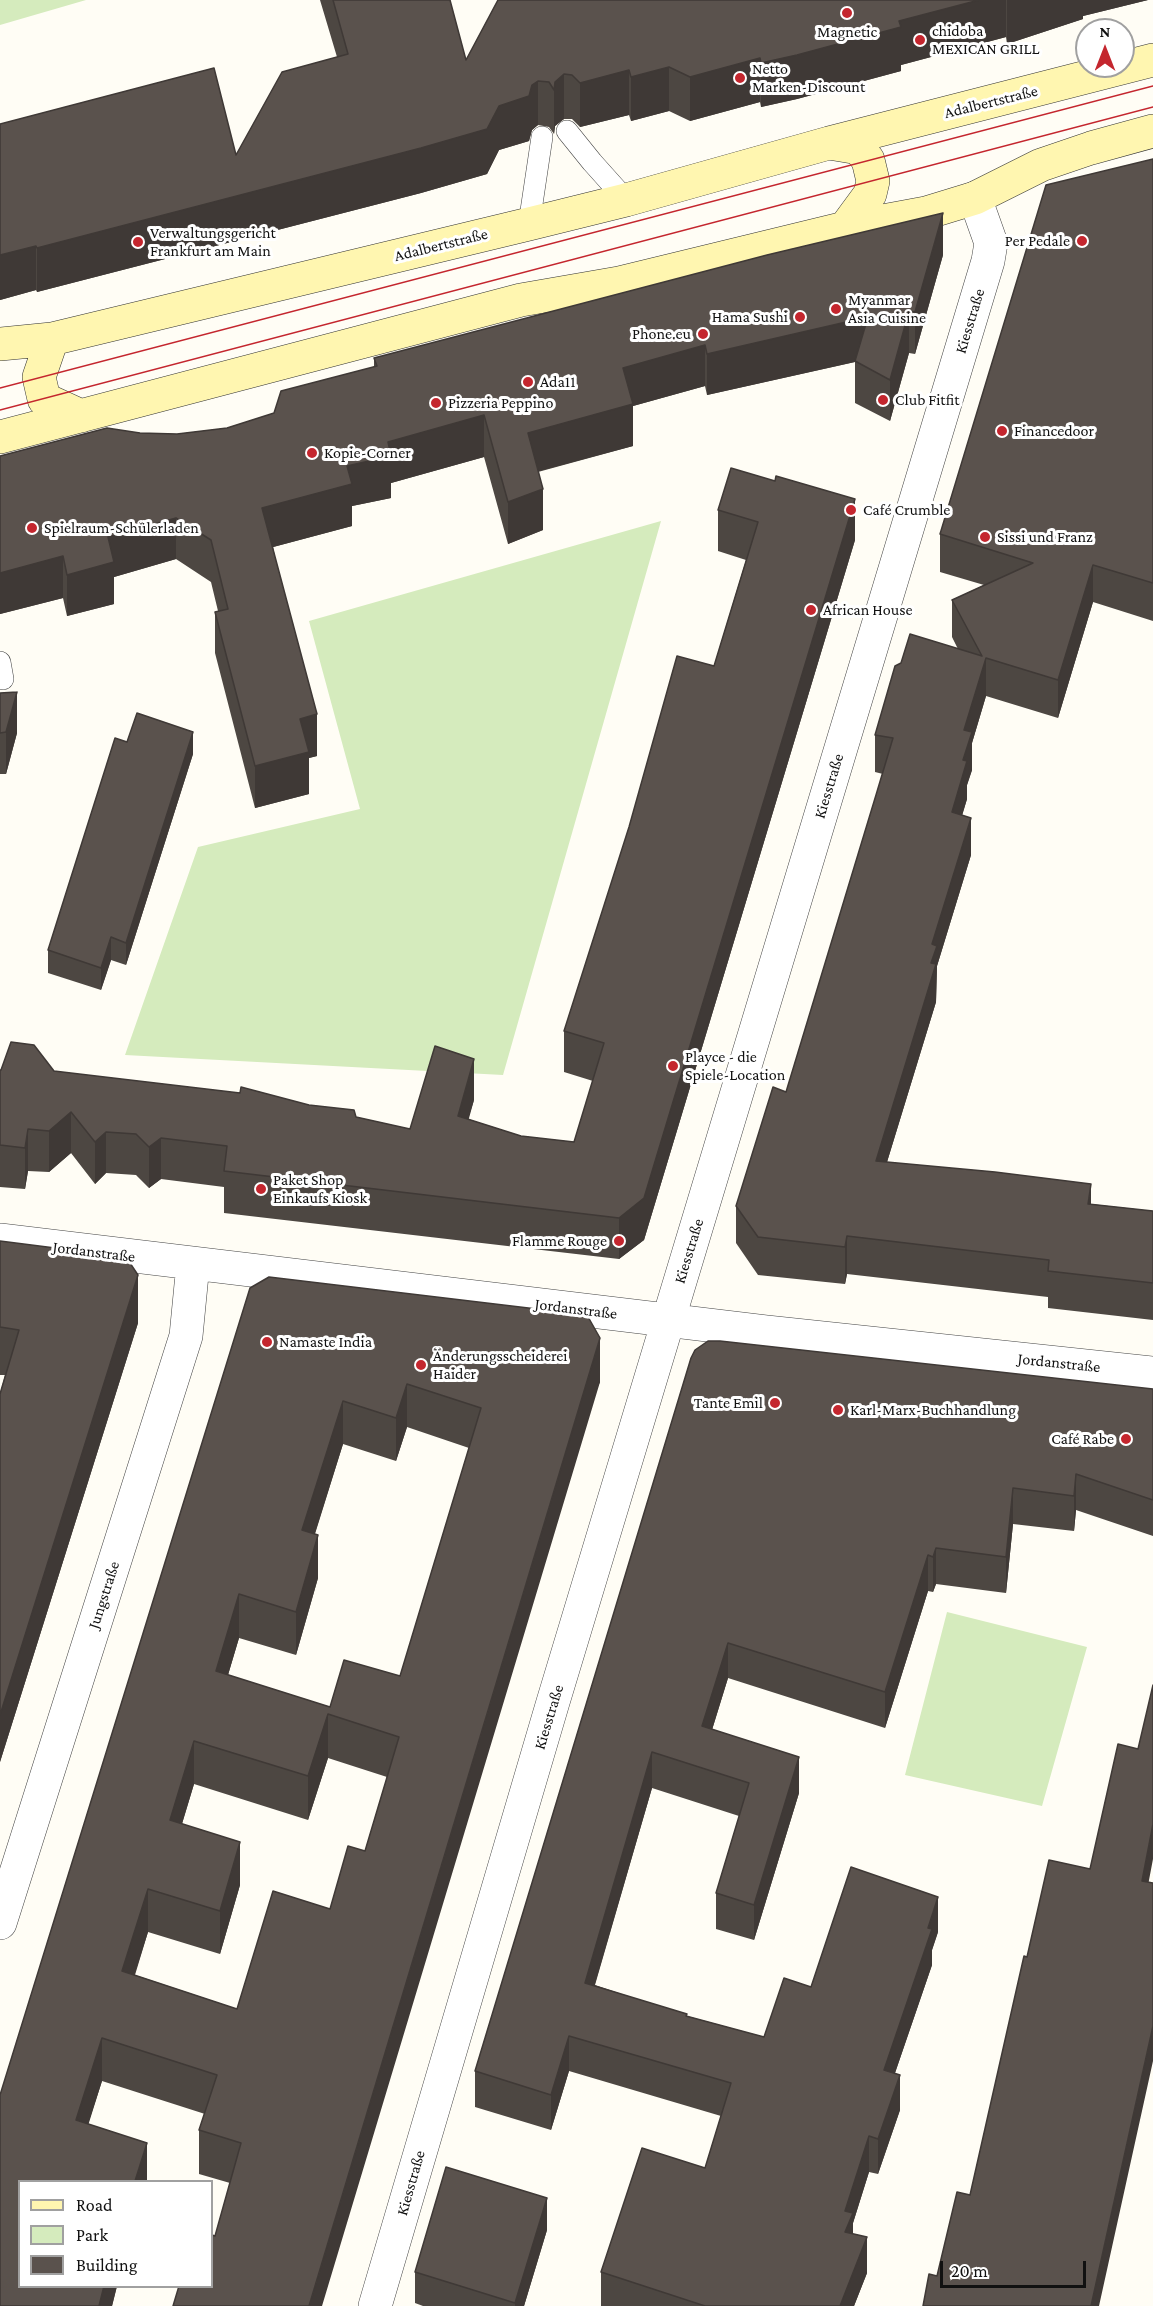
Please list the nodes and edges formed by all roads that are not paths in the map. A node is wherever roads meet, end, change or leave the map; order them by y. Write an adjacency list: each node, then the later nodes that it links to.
1 (1153, 60): 5 (street, Adalbertstraße)
2 (567, 131): 7 (lane)
3 (1153, 131): 6 (street)
4 (542, 137): 8 (lane)
5 (829, 143): 7 (street, Adalbertstraße); 9 (street, Adalbertstraße)
6 (975, 198): 9 (street); 16 (street, Kiesstraße)
7 (626, 200): 8 (street, Adalbertstraße)
8 (529, 224): 10 (street, Adalbertstraße)
9 (845, 228): 12 (street)
10 (52, 339): 11 (street, Adalbertstraße); 12 (street)
11 (0, 344)
12 (81, 416): 13 (street)
13 (0, 437)
14 (0, 1240): 15 (street, Jordanstraße)
15 (193, 1264): 16 (street, Jordanstraße); 18 (street, Jungstraße)
16 (668, 1319): 17 (street, Jordanstraße); 19 (street, Kiesstraße)
17 (1153, 1373)
18 (0, 1923)
19 (375, 2306)

